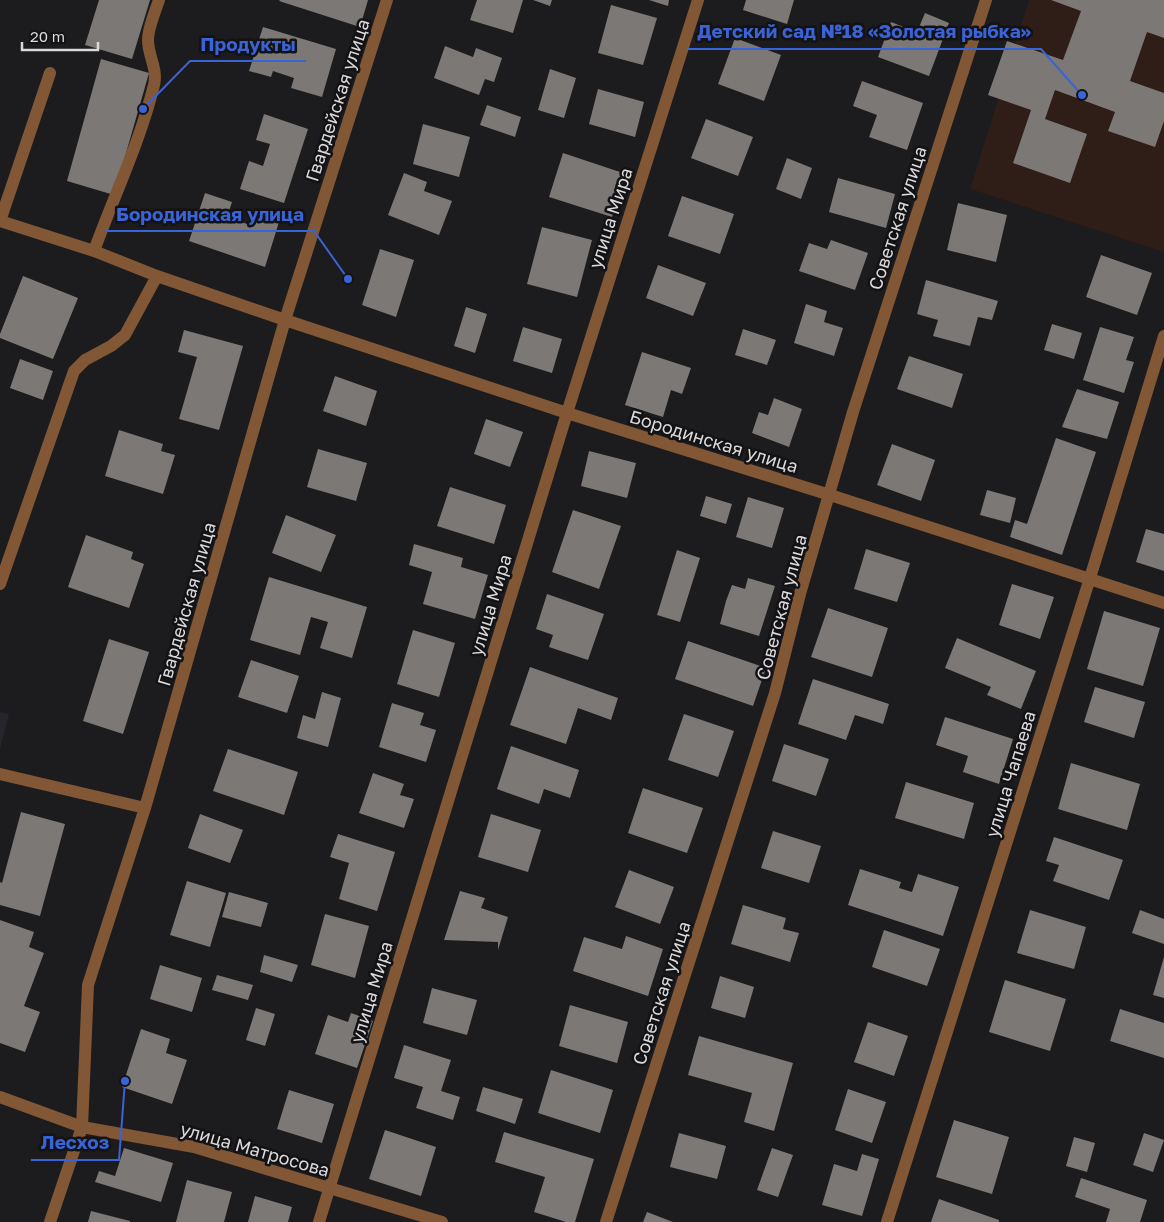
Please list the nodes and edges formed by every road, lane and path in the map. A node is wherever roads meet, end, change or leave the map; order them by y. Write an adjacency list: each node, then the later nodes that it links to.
1 (159, 0): 7 (street)
2 (388, 0): 9 (street, Гвардейская улица)
3 (698, 0): 11 (street, улица Мира)
4 (986, 0): 12 (street, Советская улица)
5 (50, 73): 6 (street)
6 (0, 221): 7 (street, Бородинская улица)
7 (94, 251): 8 (street, Бородинская улица)
8 (157, 276): 9 (street, Бородинская улица); 14 (street)
9 (286, 320): 11 (street, Бородинская улица); 17 (street, Гвардейская улица)
10 (1164, 336): 13 (street, улица Чапаева)
11 (567, 414): 12 (street, Бородинская улица); 20 (street, улица Мира)
12 (830, 495): 13 (street, Бородинская улица); 24 (street, Советская улица)
13 (1090, 578): 15 (street, Бородинская улица); 25 (street, улица Чапаева)
14 (0, 584)
15 (1164, 603)
16 (0, 774): 17 (street)
17 (145, 808): 19 (street, Гвардейская улица)
18 (0, 1097): 19 (street, улица Матросова)
19 (82, 1127): 20 (street, улица Матросова); 21 (street, Гвардейская улица)
20 (329, 1189): 22 (street, улица Мира); 23 (street, улица Матросова)
21 (50, 1222)
22 (319, 1222)
23 (442, 1222)
24 (606, 1222)
25 (887, 1222)

